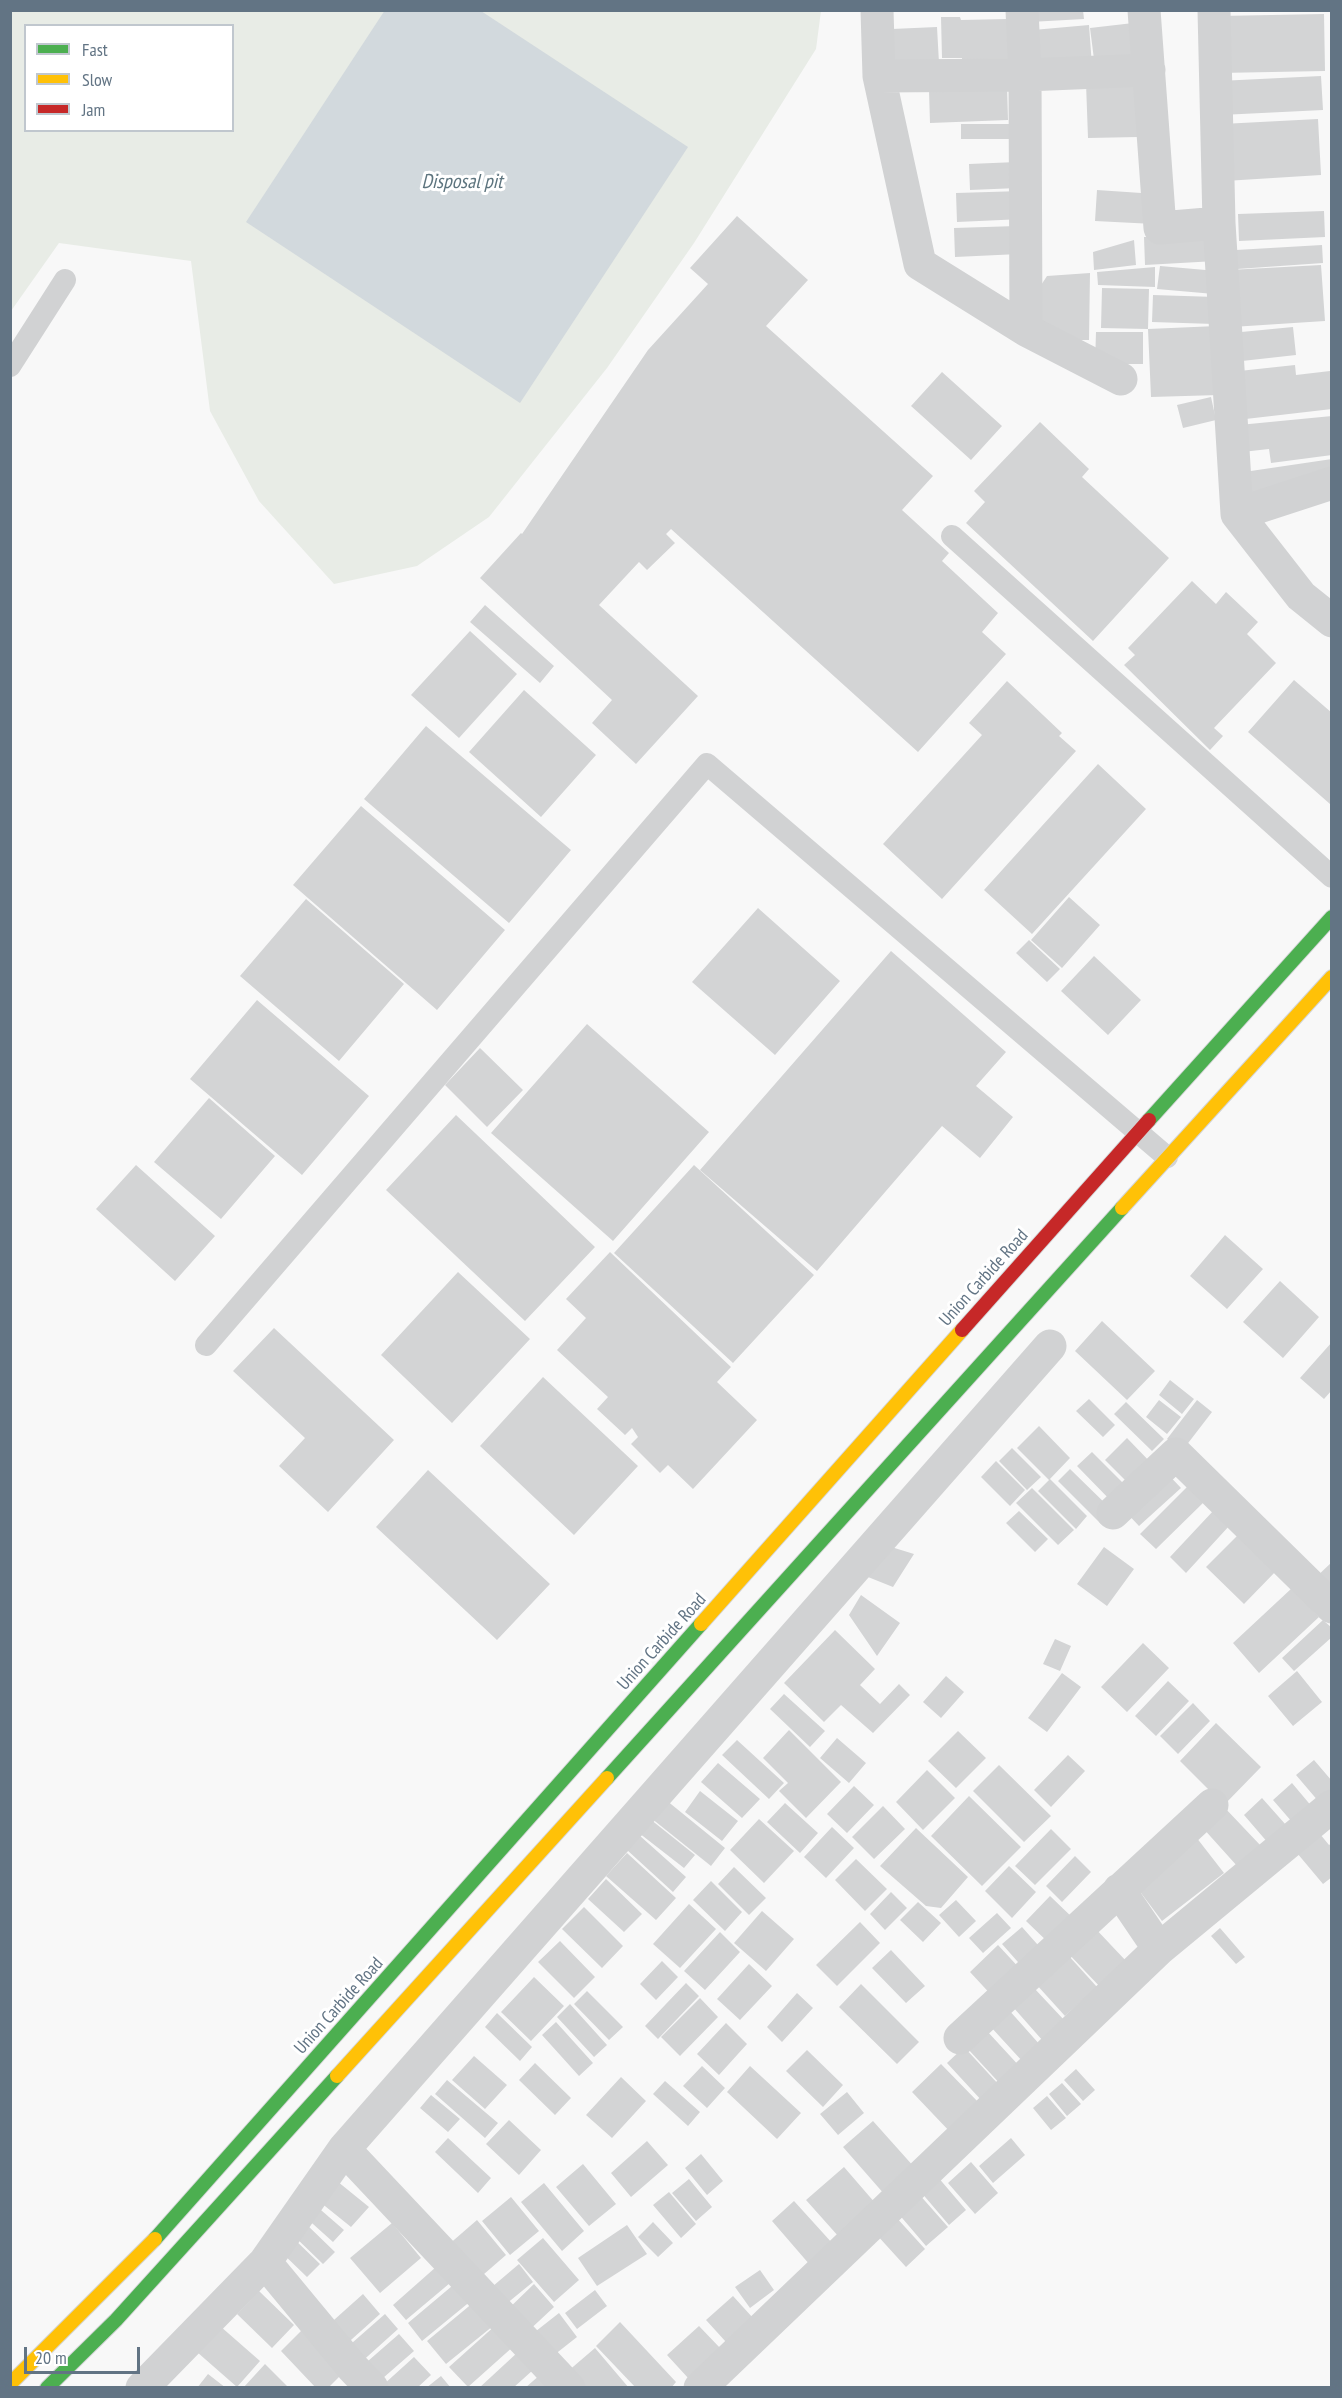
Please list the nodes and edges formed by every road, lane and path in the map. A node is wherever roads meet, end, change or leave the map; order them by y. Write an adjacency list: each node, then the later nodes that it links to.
1 (877, 10): 7 (street)
2 (1022, 10): 6 (street)
3 (1144, 10): 5 (street)
4 (1214, 10): 8 (street)
5 (1149, 70): 6 (street); 8 (street)
6 (1025, 75): 7 (street); 10 (street)
7 (879, 76): 10 (street)
8 (1219, 223): 14 (street)
9 (65, 280): 11 (lane)
10 (1026, 330): 12 (street)
11 (10, 366)
12 (1121, 379)
13 (1332, 483): 14 (street)
14 (1237, 514): 16 (street)
15 (952, 536): 17 (lane)
16 (1332, 621)
17 (1332, 877)
18 (1332, 917): 20 (street, Union Carbide Road)
19 (1332, 977): 21 (street)
20 (1138, 1132): 21 (lane); 22 (lane); 34 (street, Union Carbide Road)
21 (1167, 1157): 35 (street)
22 (206, 1345)
23 (1050, 1346): 31 (street)
24 (1113, 1513): 25 (street)
25 (1332, 1607)
26 (1212, 1805): 28 (street)
27 (1332, 1806): 29 (street)
28 (1119, 1890): 29 (street); 30 (street)
29 (1159, 1949): 38 (street)
30 (960, 2038)
31 (344, 2149): 32 (street); 37 (street)
32 (264, 2262): 33 (street); 36 (street)
33 (353, 2381)
34 (10, 2384)
35 (47, 2388)
36 (142, 2388)
37 (569, 2388)
38 (699, 2388)

